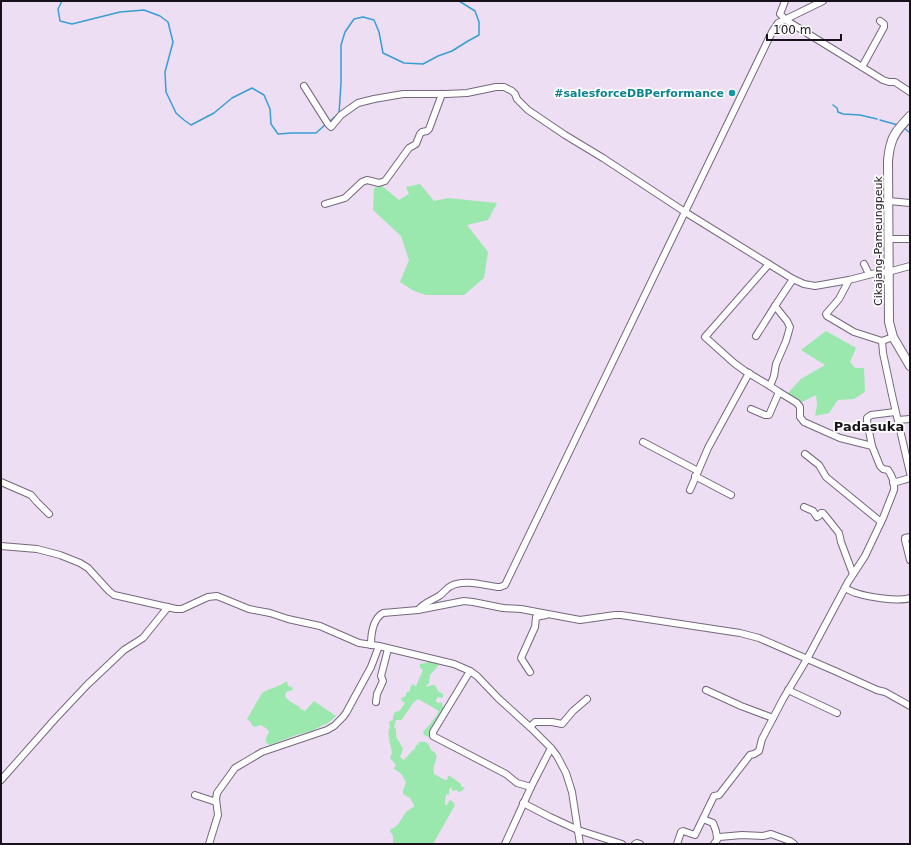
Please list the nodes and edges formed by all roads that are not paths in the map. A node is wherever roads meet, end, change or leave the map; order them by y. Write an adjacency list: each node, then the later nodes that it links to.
1 (785, 1): 3 (street)
2 (823, 1): 3 (street)
3 (784, 19): 5 (street); 13 (street)
4 (880, 21): 5 (street)
5 (862, 68): 7 (street)
6 (304, 86): 8 (street)
7 (910, 92)
8 (442, 94): 12 (street); 13 (street)
9 (906, 122): 10 (main road, Cikajang-Pameungpeuk)
10 (889, 201): 11 (street); 14 (main road, Cikajang-Pameungpeuk)
11 (910, 203)
12 (325, 204)
13 (685, 212): 16 (street); 55 (street)
14 (889, 239): 15 (street); 19 (main road, Cikajang-Pameungpeuk)
15 (910, 239)
16 (769, 264): 21 (street); 28 (street)
17 (864, 264): 20 (street)
18 (910, 266): 19 (street)
19 (888, 272): 20 (street); 25 (main road, Cikajang-Pameungpeuk)
20 (869, 274): 22 (street)
21 (793, 279): 22 (street); 23 (street)
22 (849, 280): 26 (street)
23 (775, 306): 24 (street); 29 (street)
24 (756, 336)
25 (893, 337): 26 (street); 27 (main road, Cikajang-Pameungpeuk)
26 (882, 341): 32 (street)
27 (910, 366)
28 (749, 373): 29 (street); 39 (street)
29 (770, 386): 30 (street)
30 (779, 392): 31 (street); 36 (street)
31 (751, 409)
32 (895, 412): 34 (street); 36 (street)
33 (910, 419): 34 (street)
34 (898, 420): 38 (street)
35 (643, 442): 39 (street)
36 (872, 446): 42 (street)
37 (805, 454): 47 (street)
38 (910, 473)
39 (697, 474): 43 (street); 44 (street)
40 (910, 478): 42 (street)
41 (1, 482): 46 (street)
42 (893, 483): 47 (street)
43 (690, 490)
44 (731, 495)
45 (804, 507): 51 (street)
46 (50, 514)
47 (881, 522): 51 (street)
48 (910, 537): 50 (street)
49 (1, 546): 54 (street)
50 (910, 560)
51 (853, 574): 52 (street)
52 (845, 588): 53 (street); 60 (street)
53 (910, 598)
54 (168, 607): 57 (street); 72 (street)
55 (418, 610): 56 (street); 57 (street)
56 (551, 615): 60 (street); 62 (street)
57 (371, 645): 58 (street)
58 (379, 646): 59 (street); 75 (street)
59 (388, 649): 61 (street); 66 (street)
60 (807, 659): 64 (street); 67 (street)
61 (470, 671): 70 (street); 73 (street)
62 (530, 672)
63 (706, 690): 69 (street)
64 (788, 690): 68 (street); 69 (street)
65 (588, 699): 70 (street)
66 (376, 702)
67 (910, 706)
68 (836, 713)
69 (773, 718): 77 (street)
70 (530, 727): 71 (street)
71 (551, 748): 73 (street); 78 (street)
72 (1, 780)
73 (531, 787): 76 (street)
74 (195, 794): 75 (street)
75 (216, 802): 80 (street)
76 (523, 803): 78 (street); 81 (street)
77 (703, 819): 79 (street); 86 (street)
78 (578, 830): 82 (street); 83 (street)
79 (716, 841): 87 (street)
80 (209, 844)
81 (505, 844)
82 (580, 844)
83 (622, 844)
84 (635, 844): 85 (street)
85 (640, 844)
86 (677, 844)
87 (794, 844)

